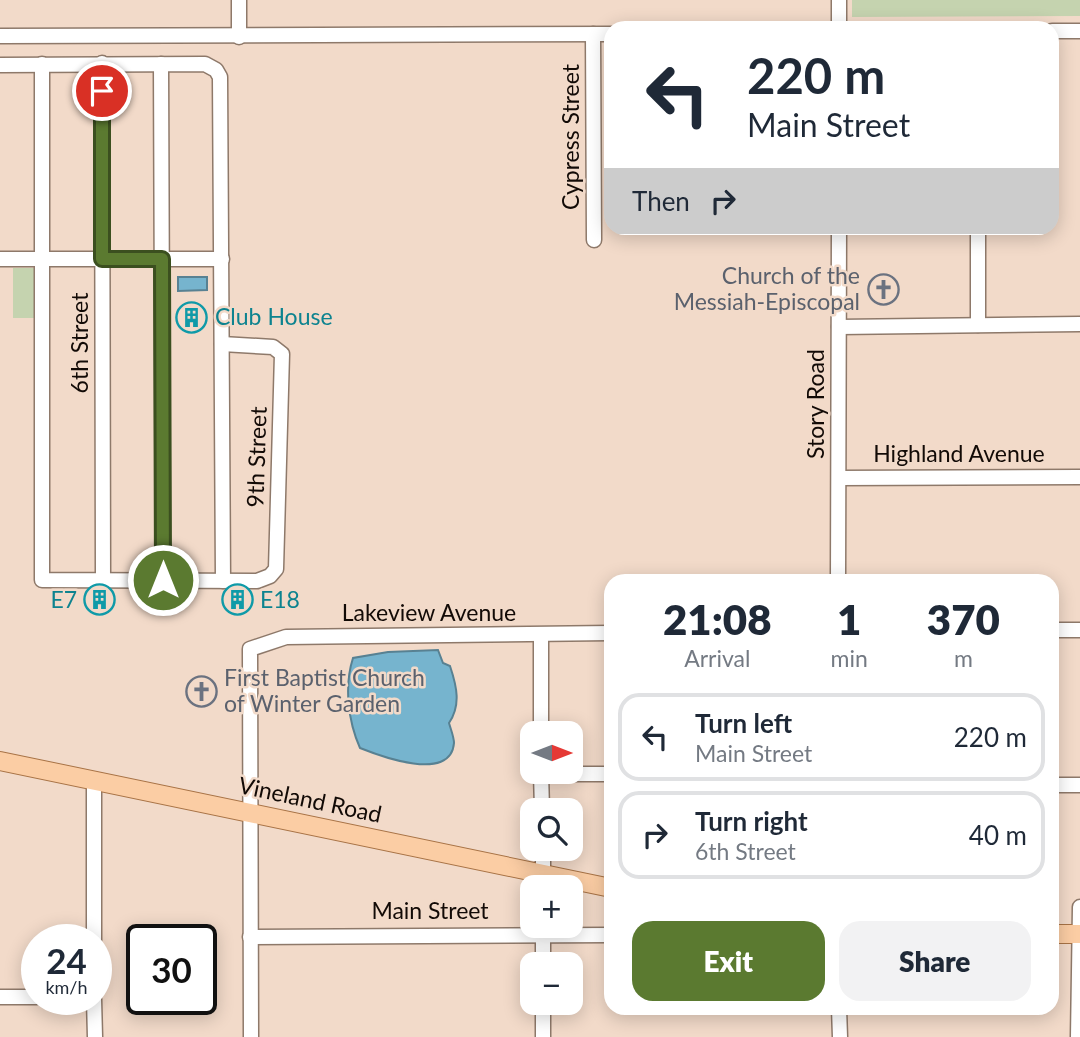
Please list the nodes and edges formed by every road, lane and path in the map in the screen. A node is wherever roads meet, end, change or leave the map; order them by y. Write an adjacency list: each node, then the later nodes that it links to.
1 (239, 0): 9 (street)
2 (839, 0): 3 (street)
3 (839, 21)
4 (1059, 31): 5 (street)
5 (1080, 31)
6 (593, 34): 7 (street); 9 (street); 16 (street, Cypress Street)
7 (604, 34)
8 (0, 36): 9 (street)
9 (239, 37)
10 (42, 64): 11 (street); 13 (street); 18 (street)
11 (102, 64): 12 (street); 19 (street, 6th Street)
12 (161, 64): 20 (street); 21 (street)
13 (0, 65)
14 (839, 235): 24 (street, Story Road)
15 (978, 235): 23 (street)
16 (594, 240)
17 (0, 259): 18 (street)
18 (41, 259): 19 (street); 29 (street)
19 (102, 259): 20 (street); 29 (street, 6th Street)
20 (162, 259): 21 (street); 30 (street)
21 (222, 259): 25 (street)
22 (1080, 324): 23 (street)
23 (978, 326): 24 (street)
24 (839, 327): 27 (street, Story Road)
25 (222, 344): 31 (street); 31 (street, 9th Street)
26 (1080, 477): 27 (street, Highland Avenue)
27 (839, 478): 28 (street, Story Road)
28 (838, 574)
29 (103, 580): 30 (street)
30 (163, 580): 31 (street)
31 (223, 581)
32 (1059, 630): 33 (street)
33 (1080, 630)
34 (604, 634): 35 (street, Lakeview Avenue)
35 (541, 635): 36 (street); 43 (street, Lakeview Avenue)
36 (541, 721)
37 (0, 761): 40 (main road, Vineland Road)
38 (583, 774): 39 (street)
39 (604, 775)
40 (94, 781): 43 (main road, Vineland Road); 48 (street)
41 (1059, 785): 42 (street)
42 (1080, 785)
43 (250, 812): 44 (main road, Vineland Road); 54 (street)
44 (521, 875)
45 (583, 885): 46 (main road, Vineland Road)
46 (604, 887)
47 (1080, 907): 53 (street)
48 (94, 924)
49 (520, 931): 54 (street, Main Street)
50 (583, 932): 51 (street, Main Street)
51 (604, 934)
52 (1059, 934): 53 (main road)
53 (1079, 934): 64 (street)
54 (250, 937): 61 (street)
55 (0, 997): 56 (street)
56 (21, 997)
57 (94, 1015): 60 (street)
58 (543, 1015): 62 (street)
59 (839, 1015): 63 (street)
60 (95, 1037)
61 (251, 1037)
62 (543, 1037)
63 (840, 1037)
64 (1078, 1037)

